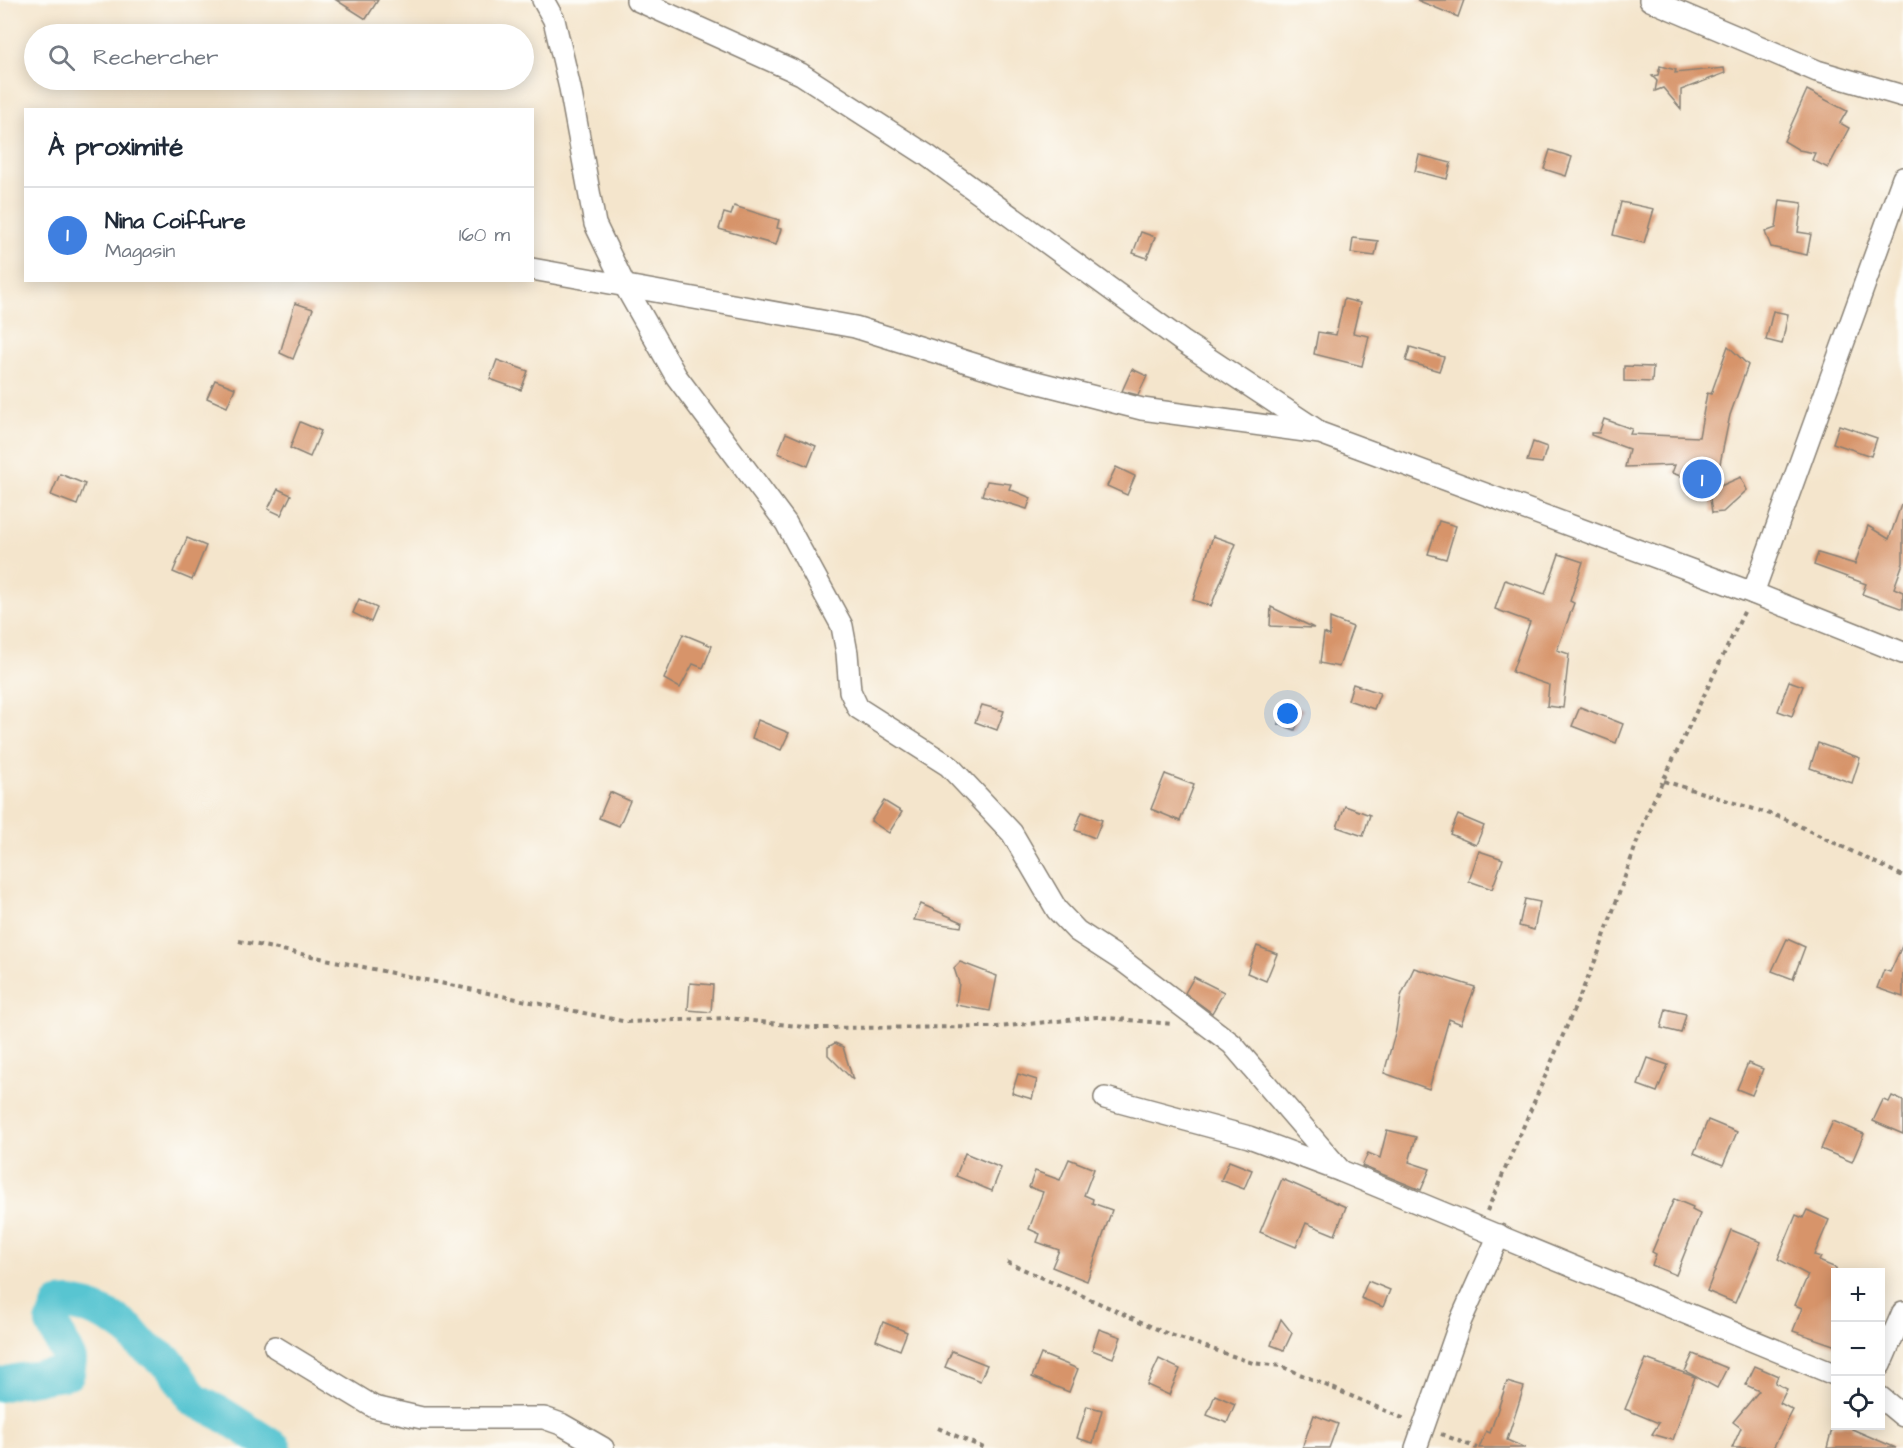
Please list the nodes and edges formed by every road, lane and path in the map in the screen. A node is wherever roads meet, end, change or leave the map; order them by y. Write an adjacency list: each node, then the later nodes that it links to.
1 (543, 0): 7 (street)
2 (637, 0): 8 (street)
3 (1650, 0): 4 (street)
4 (1903, 96)
5 (1903, 178): 9 (street)
6 (534, 269): 7 (street)
7 (624, 284): 8 (street); 16 (street)
8 (1320, 433): 9 (street)
9 (1753, 593): 10 (street); 11 (path)
10 (1903, 653)
11 (1664, 781): 12 (path); 17 (path)
12 (1903, 876)
13 (239, 941): 14 (path)
14 (1177, 1024)
15 (1105, 1098): 16 (street)
16 (1341, 1171): 17 (street)
17 (1489, 1231): 22 (street); 28 (street)
18 (1007, 1262): 28 (path)
19 (1903, 1312): 21 (street)
20 (275, 1347): 29 (street)
21 (1885, 1355)
22 (1831, 1373)
23 (1885, 1393): 25 (street)
24 (1885, 1400): 26 (street)
25 (1903, 1400)
26 (1903, 1416)
27 (938, 1428): 30 (path)
28 (1424, 1428): 31 (street); 32 (path)
29 (603, 1448)
30 (984, 1448)
31 (1416, 1448)
32 (1477, 1448)

